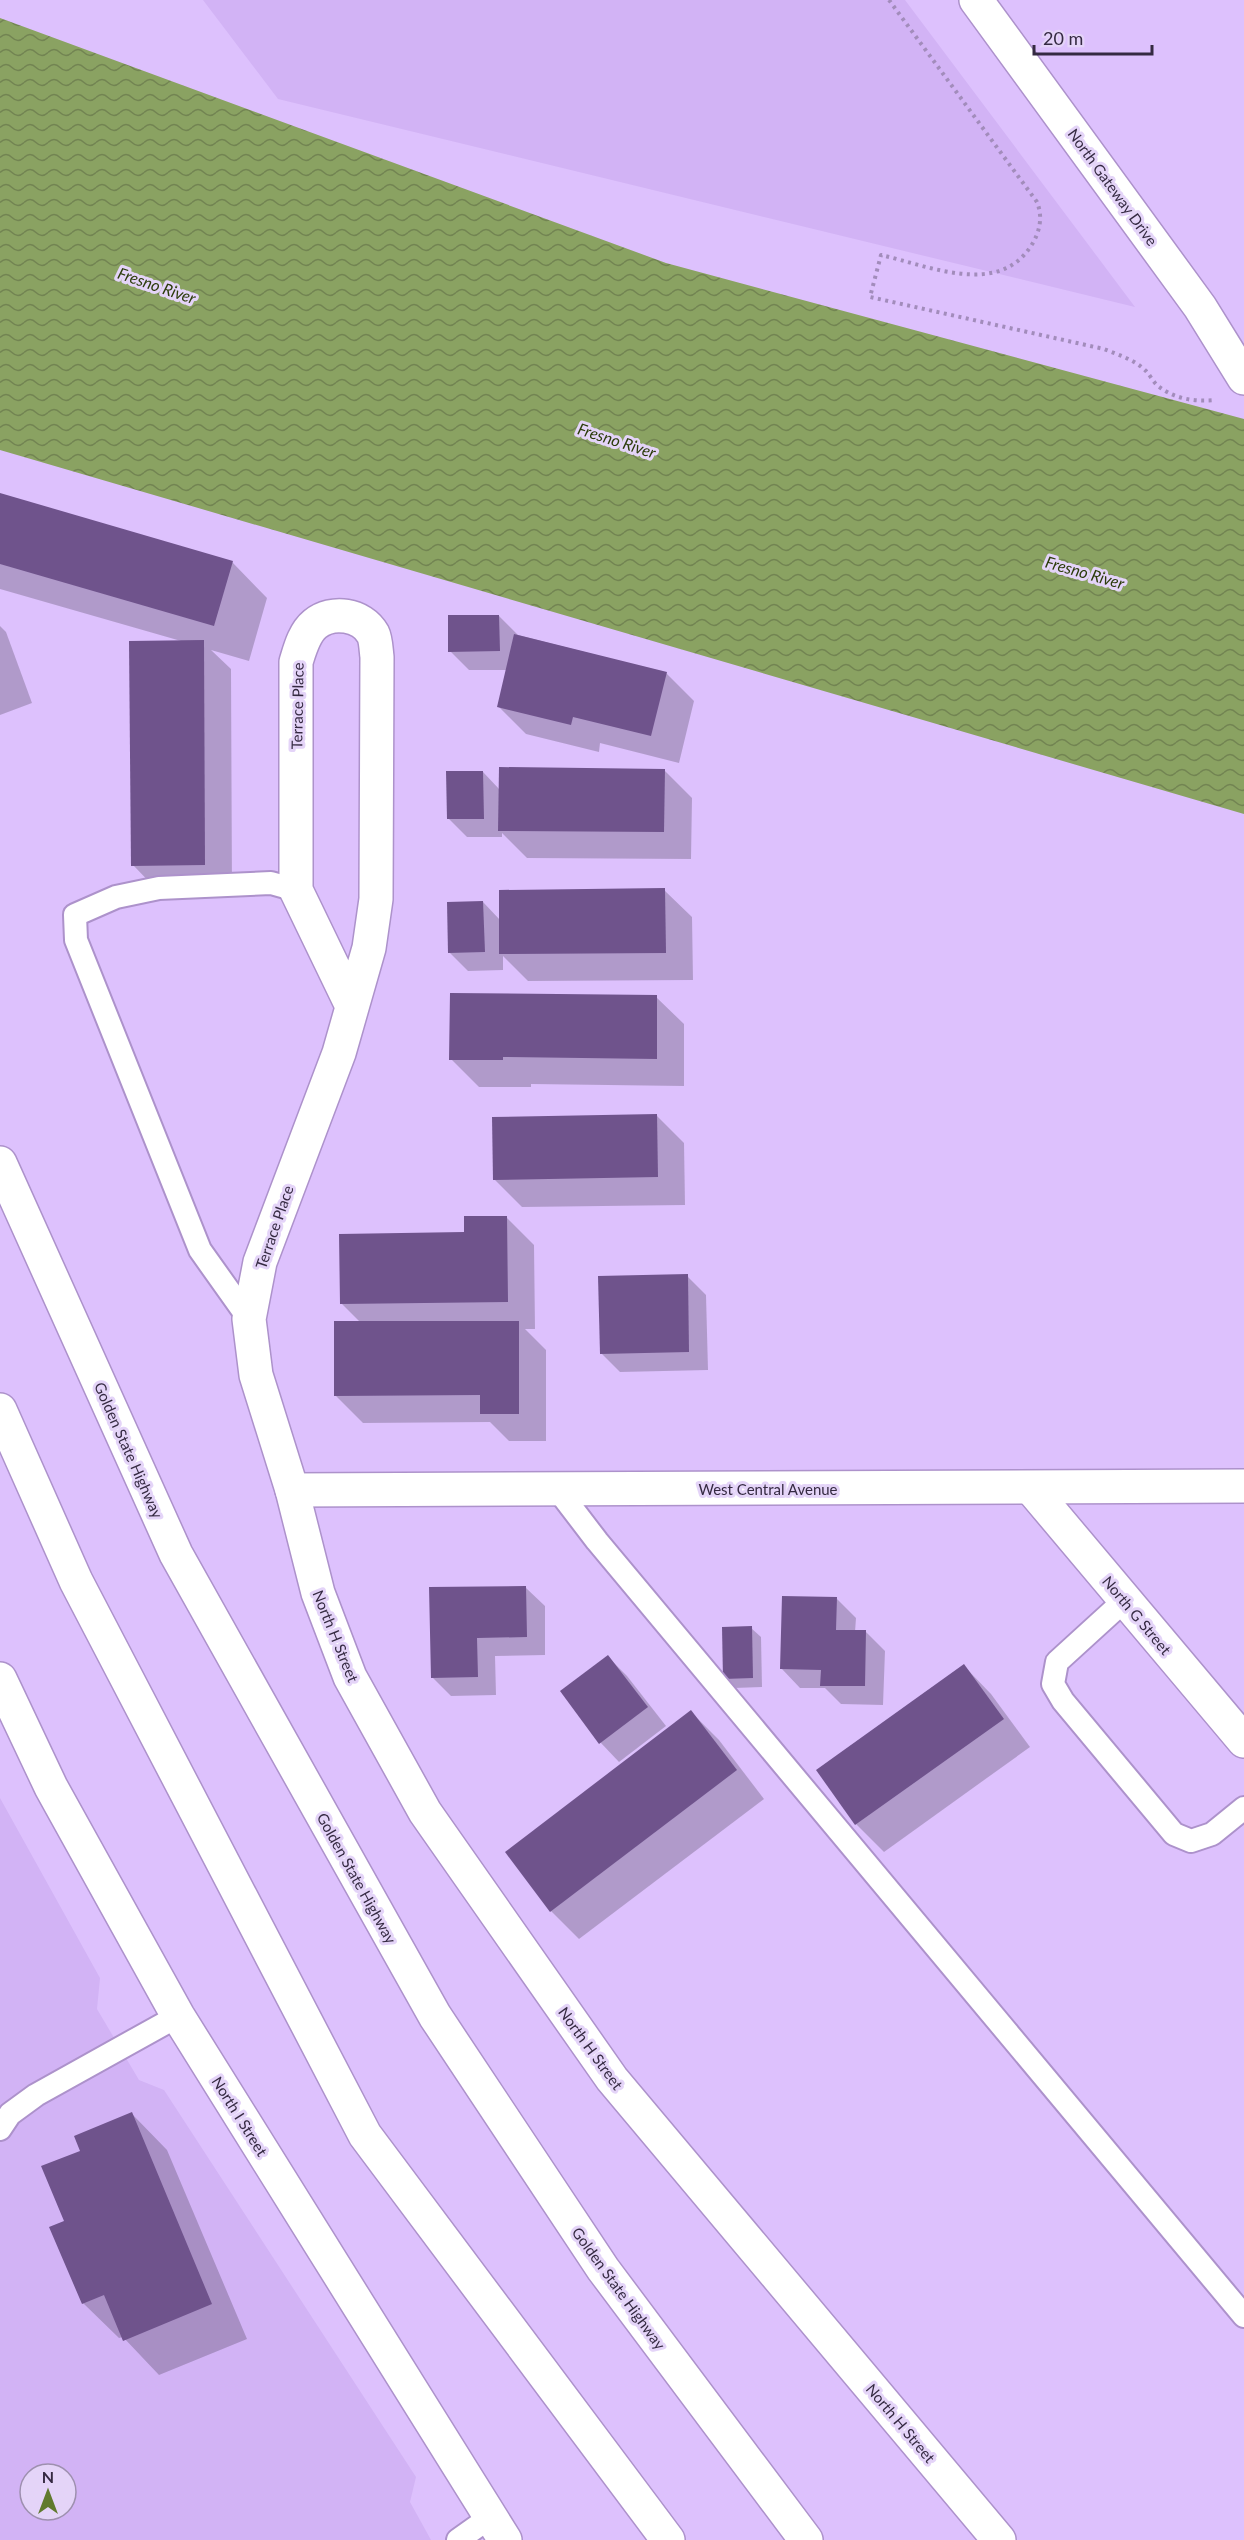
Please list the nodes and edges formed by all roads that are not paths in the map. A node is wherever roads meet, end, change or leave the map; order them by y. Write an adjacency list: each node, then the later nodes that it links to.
1 (976, 0): 2 (main road, North Gateway Drive)
2 (1233, 389)
3 (296, 890): 4 (main road, Terrace Place); 4 (main road, Terrace Place); 6 (lane)
4 (351, 1004): 6 (main road, Terrace Place)
5 (0, 1163): 22 (main road, Golden State Highway)
6 (249, 1319): 10 (main road, Terrace Place)
7 (0, 1410): 21 (main road)
8 (1244, 1486): 9 (main road, West Central Avenue)
9 (1031, 1488): 11 (main road, West Central Avenue); 12 (main road, North G Street)
10 (292, 1490): 11 (main road, West Central Avenue); 23 (main road, North H Street)
11 (558, 1490): 18 (lane)
12 (1125, 1600): 14 (main road, North G Street); 15 (lane)
13 (0, 1678): 16 (main road, North I Street)
14 (1244, 1741)
15 (1244, 1808)
16 (178, 2016): 17 (lane); 19 (main road, North I Street)
17 (0, 2129)
18 (1244, 2316)
19 (497, 2529): 20 (lane)
20 (458, 2540)
21 (668, 2540)
22 (806, 2540)
23 (999, 2540)

